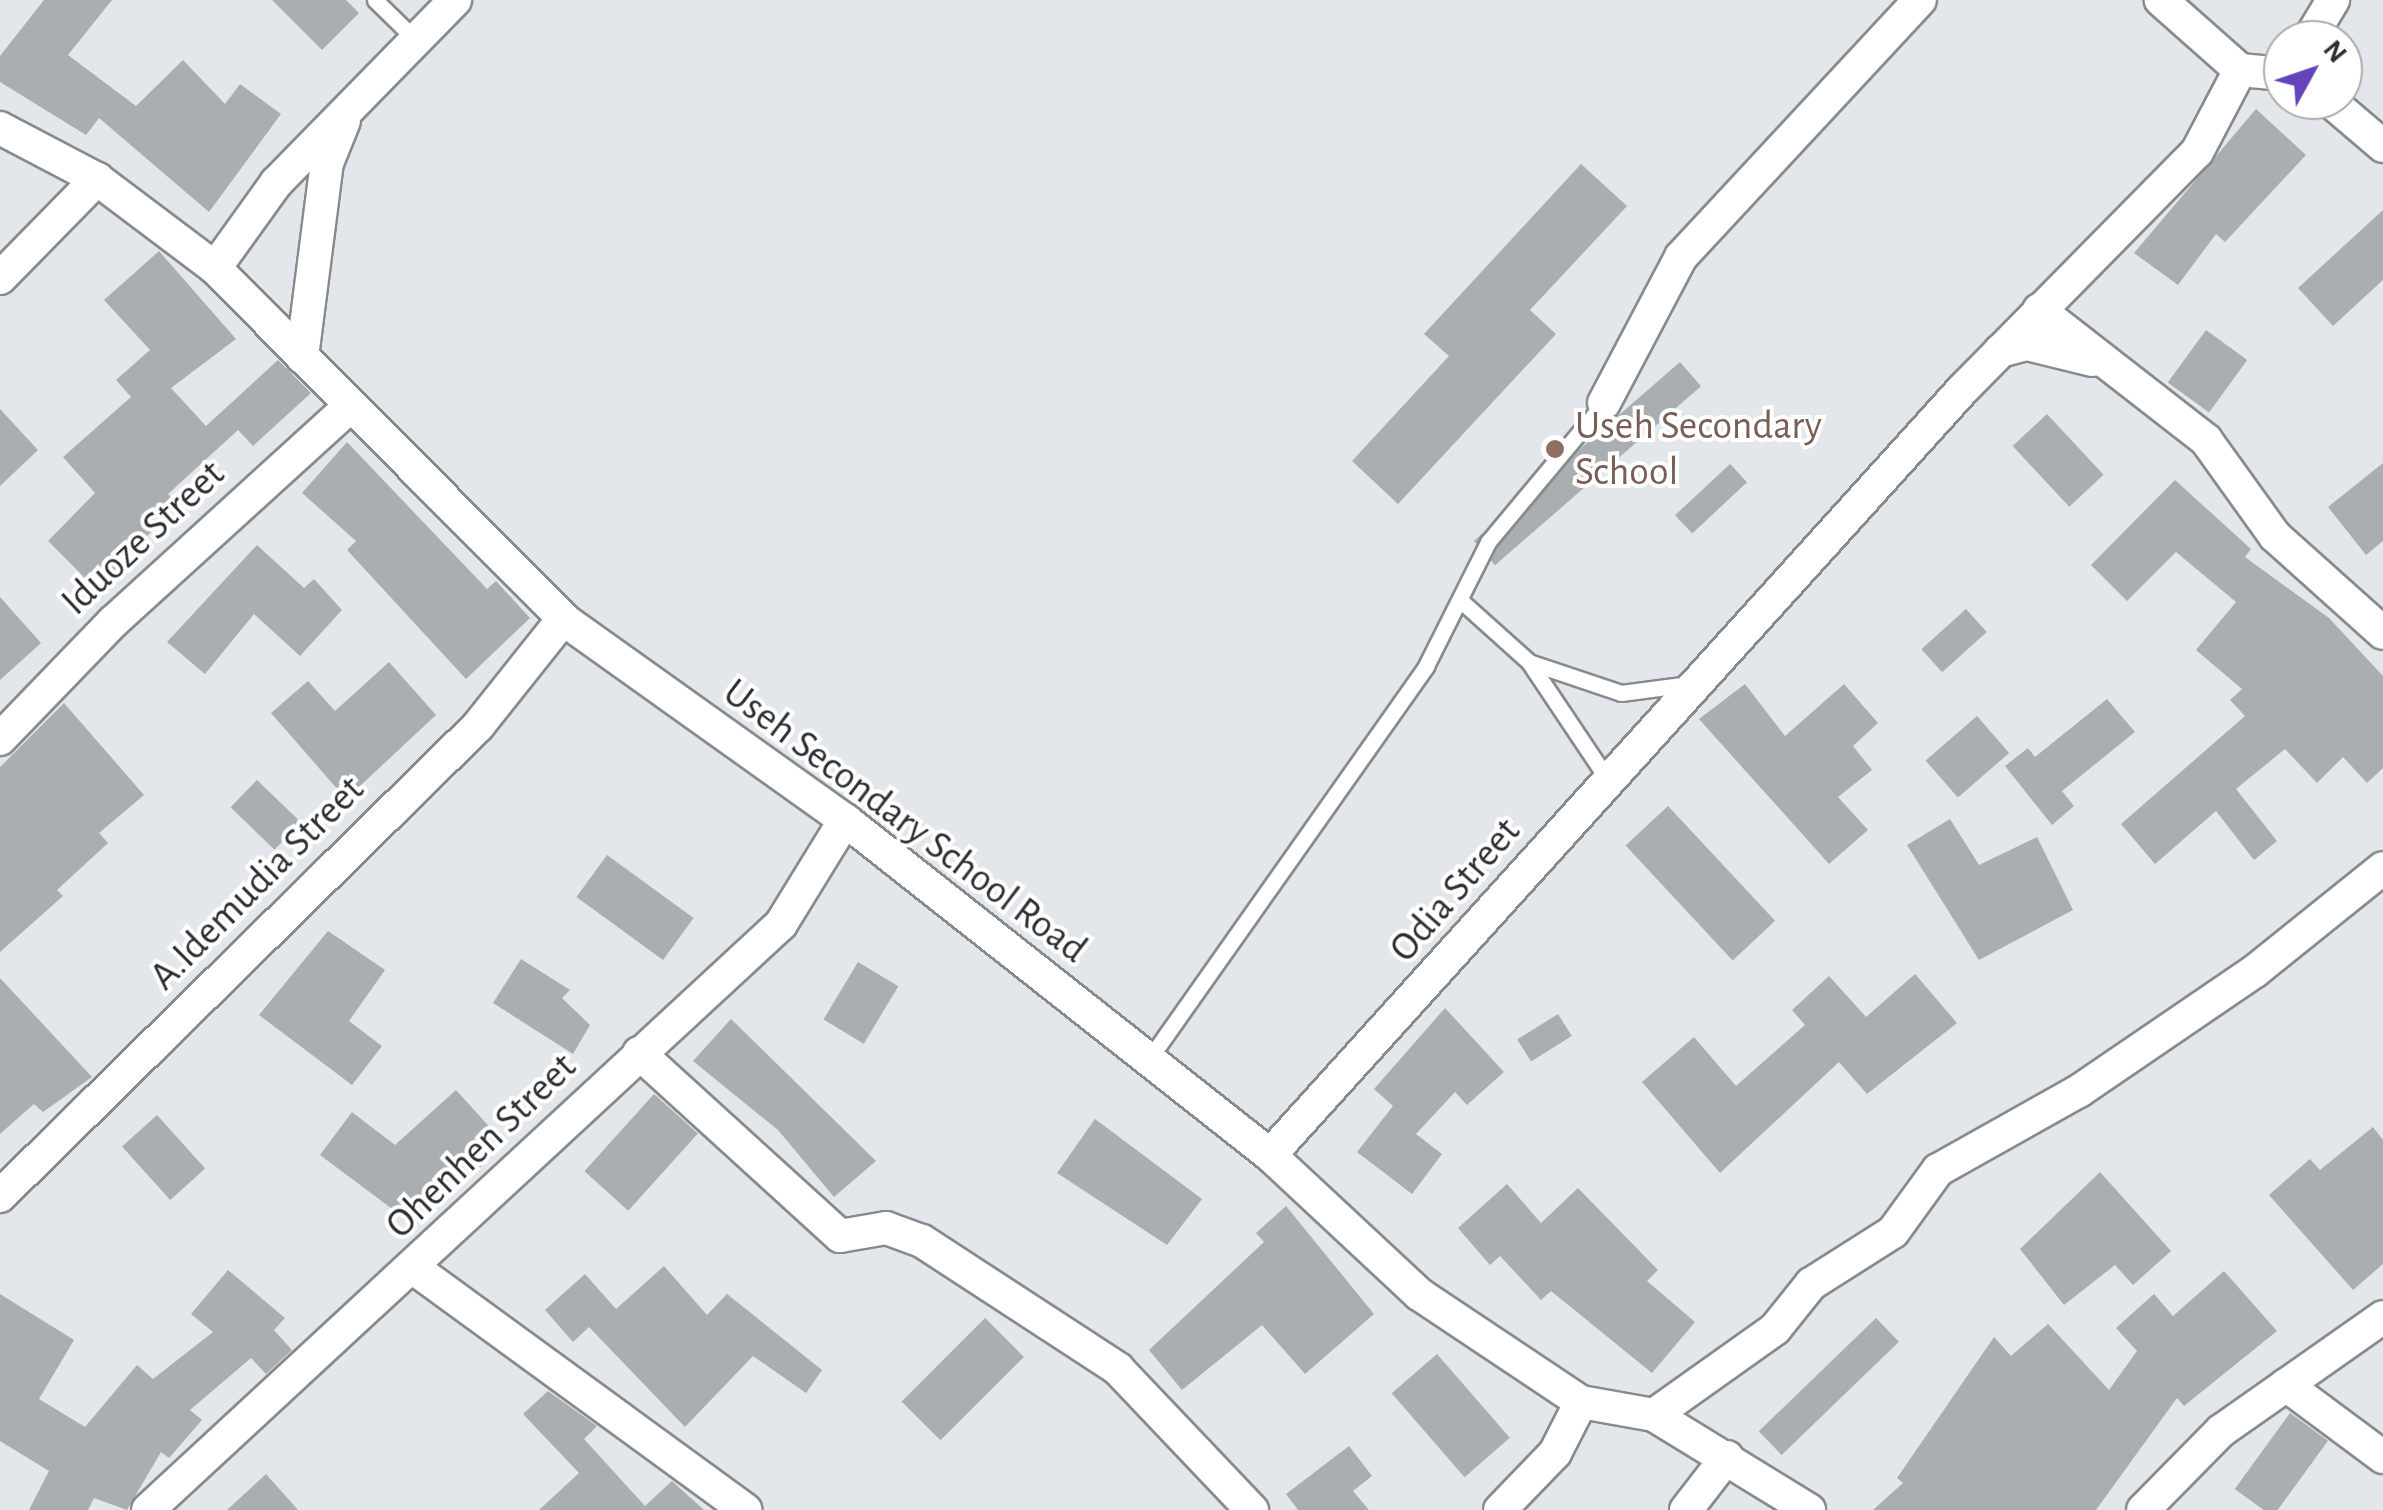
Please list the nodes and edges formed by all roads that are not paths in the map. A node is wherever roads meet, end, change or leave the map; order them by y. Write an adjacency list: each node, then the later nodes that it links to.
1 (376, 0): 5 (lane)
2 (455, 0): 5 (street)
3 (1920, 0): 19 (street)
4 (2161, 0): 6 (street)
5 (419, 42): 8 (street)
6 (2240, 70): 7 (street); 15 (street, Odia Street)
7 (2263, 72)
8 (348, 109): 13 (street); 17 (street)
9 (2352, 120): 11 (street)
10 (0, 128): 12 (street, Useh Secondary School Road)
11 (2383, 146)
12 (96, 179): 13 (street, Useh Secondary School Road); 14 (street)
13 (215, 268): 17 (street, Useh Secondary School Road)
14 (0, 278)
15 (2039, 310): 16 (street, Odia Street); 18 (street)
16 (2000, 351): 18 (street); 25 (street, Odia Street)
17 (302, 357): 20 (street, Useh Secondary School Road)
18 (2116, 368): 23 (street)
19 (1604, 403): 21 (lane)
20 (350, 406): 22 (street, Useh Secondary School Road); 26 (street, Iduoze Street)
21 (1460, 600): 24 (lane); 31 (lane)
22 (563, 620): 28 (street, Useh Secondary School Road); 33 (street, A.Idemudia Street)
23 (2383, 633)
24 (1529, 662): 25 (lane); 27 (lane)
25 (1695, 680): 27 (street, Odia Street)
26 (0, 739)
27 (1608, 780): 32 (street, Odia Street)
28 (844, 820): 30 (street, Ohenhen Street); 31 (street, Useh Secondary School Road)
29 (2383, 868): 38 (street)
30 (639, 1053): 34 (street, Ohenhen Street); 43 (street)
31 (1147, 1062): 32 (street, Useh Secondary School Road)
32 (1270, 1155): 37 (street, Useh Secondary School Road)
33 (0, 1196)
34 (414, 1269): 41 (street, Ohenhen Street); 42 (street)
35 (2383, 1318): 36 (street)
36 (2286, 1385): 39 (street); 47 (street)
37 (1581, 1402): 38 (street, Useh Secondary School Road); 44 (street)
38 (1654, 1415): 40 (street, Useh Secondary School Road)
39 (2383, 1456)
40 (1727, 1457): 45 (street); 46 (street, Useh Secondary School Road)
41 (148, 1510)
42 (745, 1510)
43 (1252, 1510)
44 (1500, 1510)
45 (1686, 1510)
46 (1809, 1510)
47 (2143, 1510)

